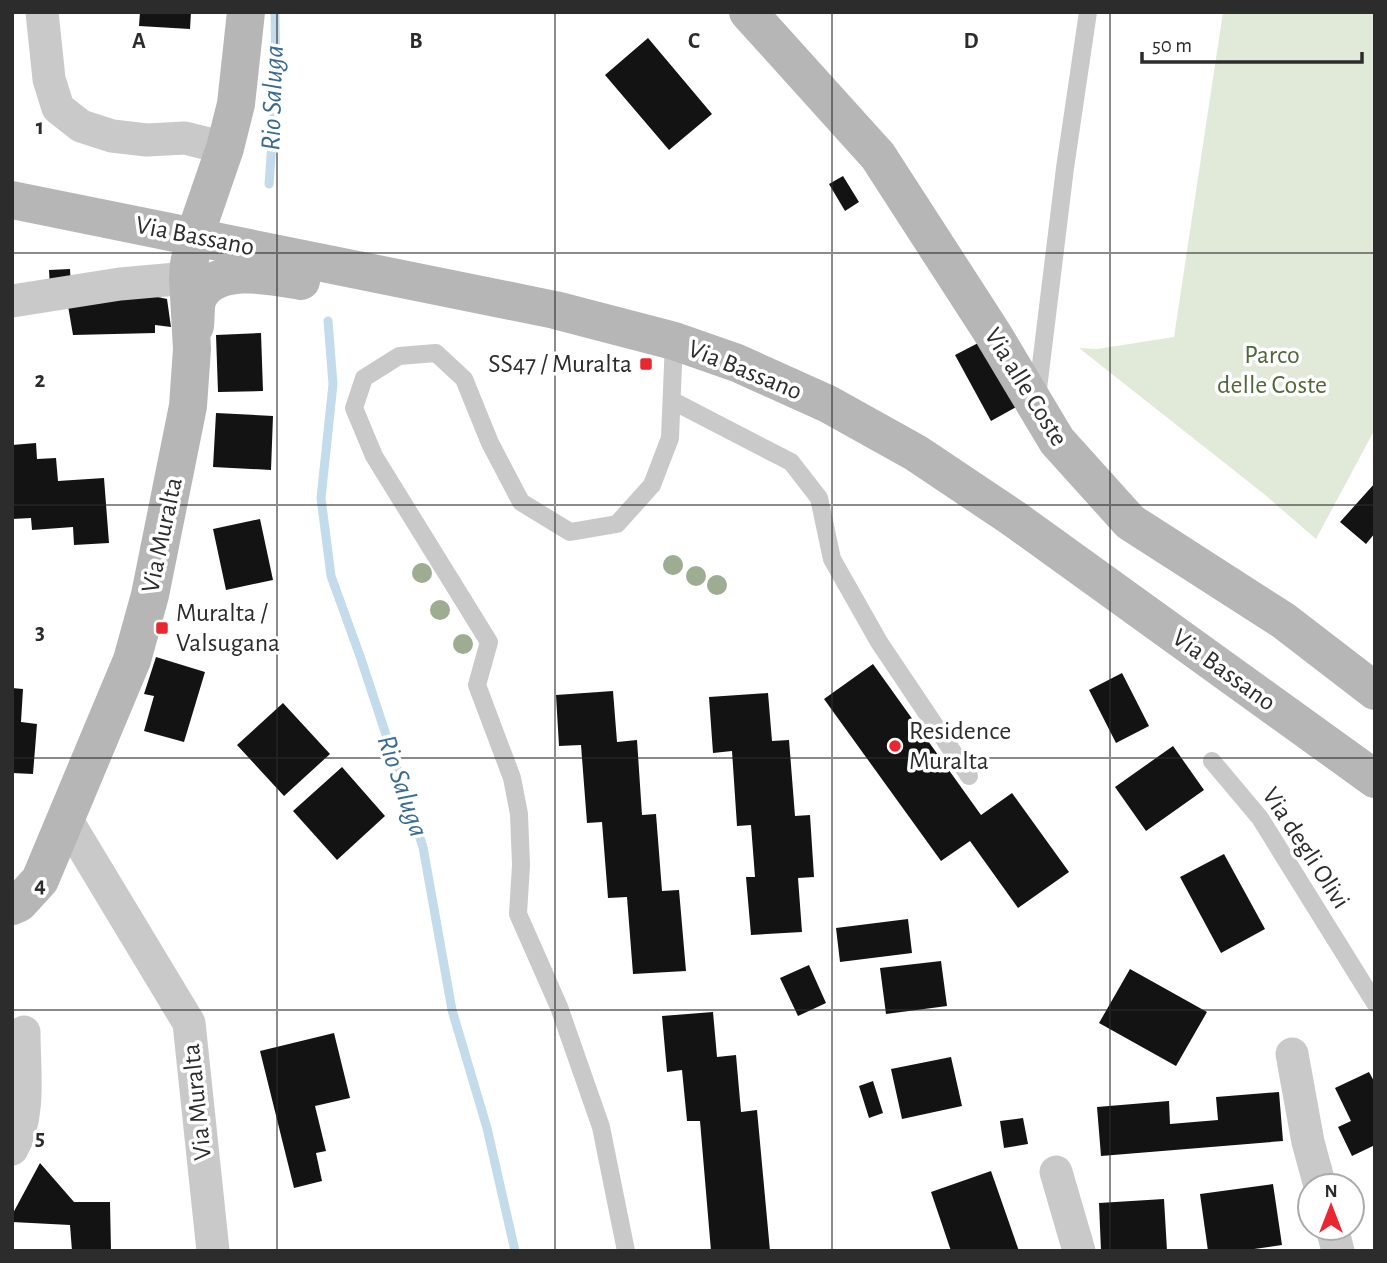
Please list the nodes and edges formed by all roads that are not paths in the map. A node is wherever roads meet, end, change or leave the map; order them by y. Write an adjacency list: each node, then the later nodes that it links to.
1 (42, 12): 5 (street)
2 (246, 12): 5 (street)
3 (748, 12): 14 (street, Via alle Coste)
4 (1088, 12): 14 (lane)
5 (225, 148): 7 (street)
6 (12, 200): 7 (street, Via Bassano)
7 (195, 235): 8 (street, Via Muralta); 9 (street, Via Bassano)
8 (188, 278): 10 (street); 12 (street, Via Muralta)
9 (455, 288): 11 (street, Via Bassano); 12 (street)
10 (12, 301)
11 (674, 341): 13 (lane); 18 (street, Via Bassano)
12 (192, 349): 19 (street, Via Muralta)
13 (673, 401): 17 (lane); 28 (lane)
14 (1036, 405): 15 (street, Via alle Coste)
15 (1375, 691)
16 (1212, 761): 21 (lane, Via degli Olivi)
17 (969, 776)
18 (1375, 779)
19 (66, 819): 20 (street, Via Muralta); 27 (street, Via Muralta)
20 (12, 906)
21 (1375, 1003)
22 (24, 1032): 24 (street)
23 (1292, 1054): 26 (street)
24 (12, 1149)
25 (1056, 1172): 29 (street)
26 (1316, 1172)
27 (213, 1251)
28 (626, 1251)
29 (1079, 1251)

